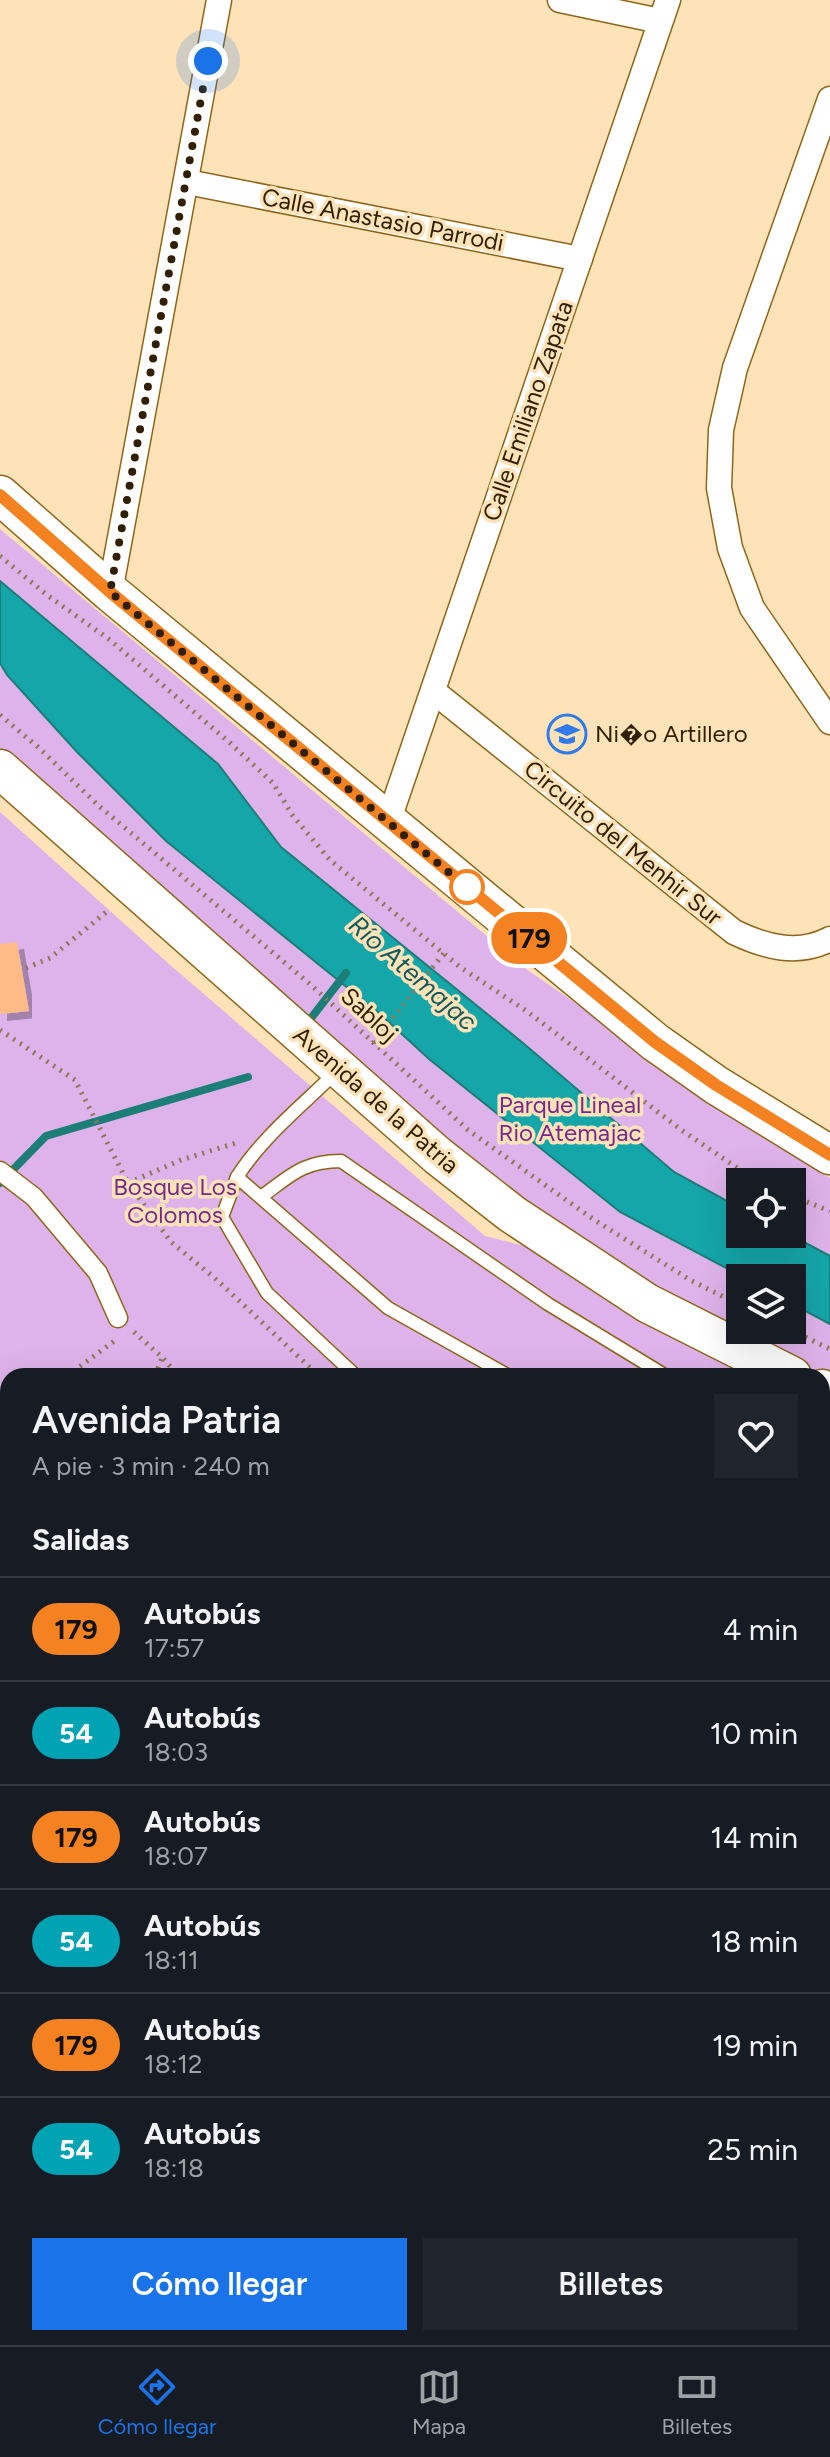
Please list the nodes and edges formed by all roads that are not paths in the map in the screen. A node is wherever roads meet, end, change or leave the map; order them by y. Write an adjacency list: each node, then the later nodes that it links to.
1 (219, 0): 5 (street)
2 (560, 0): 3 (street)
3 (664, 11): 6 (street, Calle Emiliano Zapata)
4 (830, 99): 10 (street)
5 (187, 182): 6 (street, Calle Anastasio Parrodi); 8 (street)
6 (580, 259): 9 (street, Calle Emiliano Zapata)
7 (0, 495): 8 (main road)
8 (110, 592): 12 (main road)
9 (433, 691): 12 (street, Calle Emiliano Zapata); 13 (street, Circuito del Menhir Sur)
10 (830, 722)
11 (0, 769): 14 (main road, Avenida de la Patria)
12 (388, 822): 15 (main road)
13 (830, 939)
14 (339, 1069): 17 (lane); 23 (main road, Avenida de la Patria)
15 (830, 1155)
16 (0, 1171): 19 (street)
17 (237, 1177): 18 (lane); 20 (lane)
18 (261, 1197): 21 (lane); 22 (lane)
19 (125, 1323)
20 (347, 1368)
21 (495, 1368)
22 (653, 1368)
23 (776, 1368)

